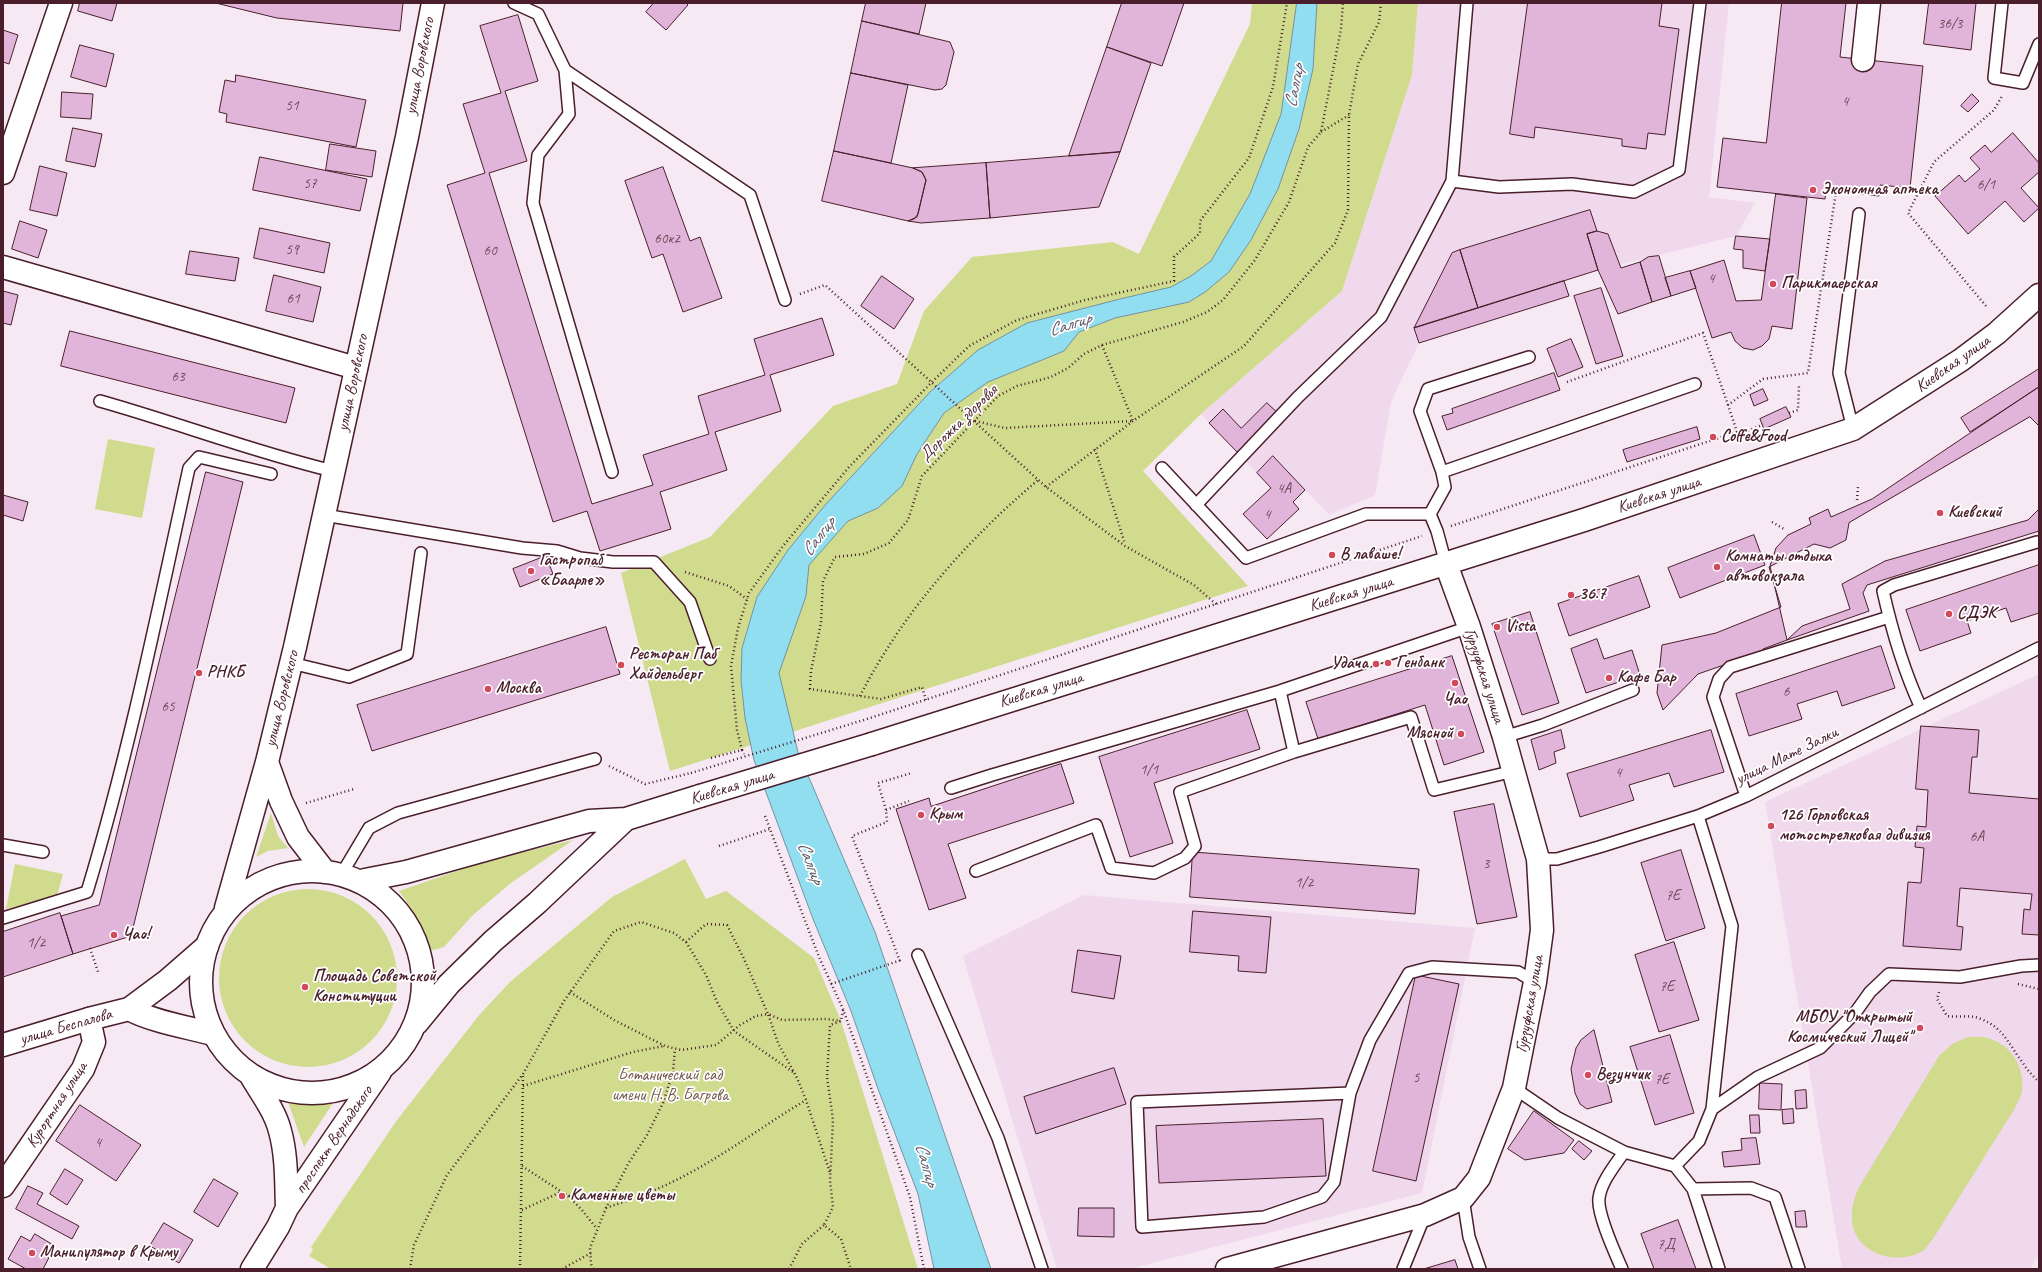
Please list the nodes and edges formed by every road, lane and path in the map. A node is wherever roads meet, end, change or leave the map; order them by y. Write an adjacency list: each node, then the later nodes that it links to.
1 (61, 3): 17 (main road)
2 (433, 3): 27 (main road, улица Воровского)
3 (514, 3): 13 (lane)
4 (1287, 3): 28 (path)
5 (1343, 3): 16 (path)
6 (1381, 3): 15 (path)
7 (1467, 3): 18 (lane)
8 (1700, 3): 18 (lane)
9 (1869, 3): 12 (main road)
10 (2002, 3): 14 (lane)
11 (2039, 44): 14 (lane)
12 (1863, 60)
13 (565, 70): 23 (lane); 43 (lane)
14 (2010, 81): 24 (path)
15 (1349, 115): 16 (path); 36 (path)
16 (1321, 132): 25 (path, Дорожка здоровья)
17 (3, 173)
18 (1452, 182): 50 (lane)
19 (1836, 192): 33 (path)
20 (1859, 214): 38 (lane)
21 (3, 267): 27 (main road)
22 (2039, 296): 38 (main road, Киевская улица)
23 (785, 300): 28 (path)
24 (1986, 306)
25 (1102, 345): 35 (path, Дорожка здоровья); 36 (path)
26 (1529, 357): 44 (lane)
27 (356, 368): 42 (main road, улица Воровского)
28 (932, 382): 35 (path); 61 (path)
29 (1567, 382): 33 (path)
30 (1695, 384): 44 (lane)
31 (1799, 385): 34 (path)
32 (100, 401): 42 (lane)
33 (1728, 405): 39 (path)
34 (1789, 413)
35 (975, 421): 36 (path); 46 (path); 70 (path, Дорожка здоровья)
36 (1133, 421): 40 (path)
37 (1762, 425): 39 (path)
38 (1853, 429): 60 (main road, Киевская улица)
39 (1737, 432): 55 (path)
40 (1095, 449): 47 (path); 57 (path)
41 (1162, 468): 50 (lane)
42 (333, 472): 52 (main road, улица Воровского)
43 (612, 472)
44 (1442, 472): 51 (lane)
45 (271, 474): 100 (lane)
46 (1038, 480): 47 (path); 70 (path)
47 (1046, 487): 57 (path)
48 (1858, 487): 49 (path)
49 (1857, 500)
50 (1196, 504): 51 (lane)
51 (1430, 514): 55 (lane)
52 (324, 515): 59 (lane); 67 (main road, улица Воровского)
53 (1772, 522): 54 (path)
54 (1784, 529)
55 (1437, 531): 60 (lane); 62 (path)
56 (2036, 542): 63 (lane)
57 (1125, 546): 62 (path)
58 (421, 553): 67 (lane)
59 (654, 562): 61 (path); 66 (lane)
60 (1446, 564): 64 (main road, Гурзуфская улица); 90 (main road, Киевская улица, bridge)
61 (747, 599): 74 (path)
62 (1218, 604): 71 (path)
63 (1889, 618): 72 (lane); 84 (lane)
64 (1469, 627): 69 (lane); 73 (main road, Гурзуфская улица)
65 (2039, 648): 72 (lane, улица Мате Залки)
66 (710, 659)
67 (291, 664): 79 (main road, улица Воровского)
68 (1633, 690): 73 (lane)
69 (1280, 691): 75 (lane); 82 (lane)
70 (860, 696): 71 (path)
71 (926, 700): 78 (path, bridge)
72 (1921, 708): 84 (lane, улица Мате Залки)
73 (1504, 737): 80 (main road, Гурзуфская улица)
74 (742, 750): 76 (path); 77 (path)
75 (1294, 752): 80 (lane); 96 (lane)
76 (744, 754)
77 (711, 758)
78 (596, 759): 97 (lane)
79 (267, 762): 97 (main road, улица Воровского); 99 (main road, улица Воровского)
80 (1514, 771): 95 (main road, Гурзуфская улица)
81 (912, 773): 87 (path)
82 (951, 788)
83 (354, 789): 86 (path)
84 (1746, 796): 89 (lane, улица Мате Залки)
85 (909, 802): 87 (path)
86 (301, 804)
87 (886, 810): 109 (path)
88 (765, 816): 91 (path)
89 (1698, 816): 95 (lane, улица Мате Залки); 131 (lane)
90 (626, 819): 98 (main road, Киевская улица); 116 (main road, Киевская улица)
91 (770, 829): 93 (path); 109 (path)
92 (3, 845): 94 (lane)
93 (719, 846)
94 (44, 852)
95 (1538, 859): 108 (main road, Гурзуфская улица)
96 (976, 871)
97 (333, 874): 98 (main road); 99 (main road)
98 (365, 880): 116 (main road)
99 (226, 908): 102 (main road)
100 (3, 918)
101 (686, 942): 110 (path); 113 (path); 117 (path)
102 (207, 946): 111 (main road, улица Беспалова); 118 (main road)
103 (90, 948): 106 (path)
104 (918, 955): 157 (lane)
105 (2039, 965): 107 (lane)
106 (98, 972)
107 (1944, 976): 126 (path); 131 (lane)
108 (1535, 982): 128 (main road, Гурзуфская улица); 129 (lane)
109 (831, 984): 112 (path)
110 (570, 992): 120 (path); 124 (path)
111 (129, 1009): 114 (main road, улица Беспалова); 118 (main road, улица Беспалова)
112 (843, 1009): 115 (path); 156 (path)
113 (768, 1014): 115 (path); 117 (path); 123 (path)
114 (89, 1019): 119 (main road, улица Беспалова); 136 (main road, Курортная улица)
115 (841, 1021): 135 (path)
116 (414, 1028): 122 (main road)
117 (734, 1031): 121 (path); 123 (path)
118 (212, 1034): 125 (main road)
119 (3, 1045)
120 (665, 1046): 121 (path); 127 (path)
121 (675, 1049): 138 (path)
122 (380, 1072): 125 (main road); 142 (main road, проспект Вернадского)
123 (794, 1073): 130 (path)
124 (523, 1074): 127 (path); 150 (path)
125 (251, 1076): 142 (main road, проспект Вернадского)
126 (2039, 1082)
127 (523, 1086): 133 (path)
128 (1514, 1088): 132 (lane); 141 (main road, Гурзуфская улица)
129 (1350, 1093): 129 (lane)
130 (806, 1100): 135 (path); 143 (path)
131 (1712, 1110): 134 (lane)
132 (1624, 1152): 134 (lane); 161 (lane)
133 (522, 1166): 139 (path); 144 (path)
134 (1675, 1166): 137 (lane)
135 (830, 1173): 146 (path)
136 (3, 1186)
137 (1693, 1189): 162 (lane); 163 (lane)
138 (616, 1190): 140 (path); 143 (path)
139 (562, 1192): 140 (path); 144 (path)
140 (568, 1196): 147 (path)
141 (1463, 1198): 145 (main road, Гурзуфская улица); 160 (lane)
142 (287, 1208): 149 (main road, проспект Вернадского)
143 (606, 1208): 147 (path)
144 (522, 1210): 151 (path)
145 (1425, 1215): 158 (main road, Гурзуфская улица); 159 (lane)
146 (824, 1225): 154 (path); 155 (path)
147 (598, 1229): 148 (path)
148 (591, 1253): 152 (path); 153 (path)
149 (252, 1269)
150 (410, 1269)
151 (520, 1269)
152 (562, 1269)
153 (593, 1269)
154 (789, 1269)
155 (851, 1269)
156 (924, 1269)
157 (1042, 1269)
158 (1227, 1269)
159 (1403, 1269)
160 (1480, 1269)
161 (1622, 1269)
162 (1719, 1269)
163 (1799, 1269)

